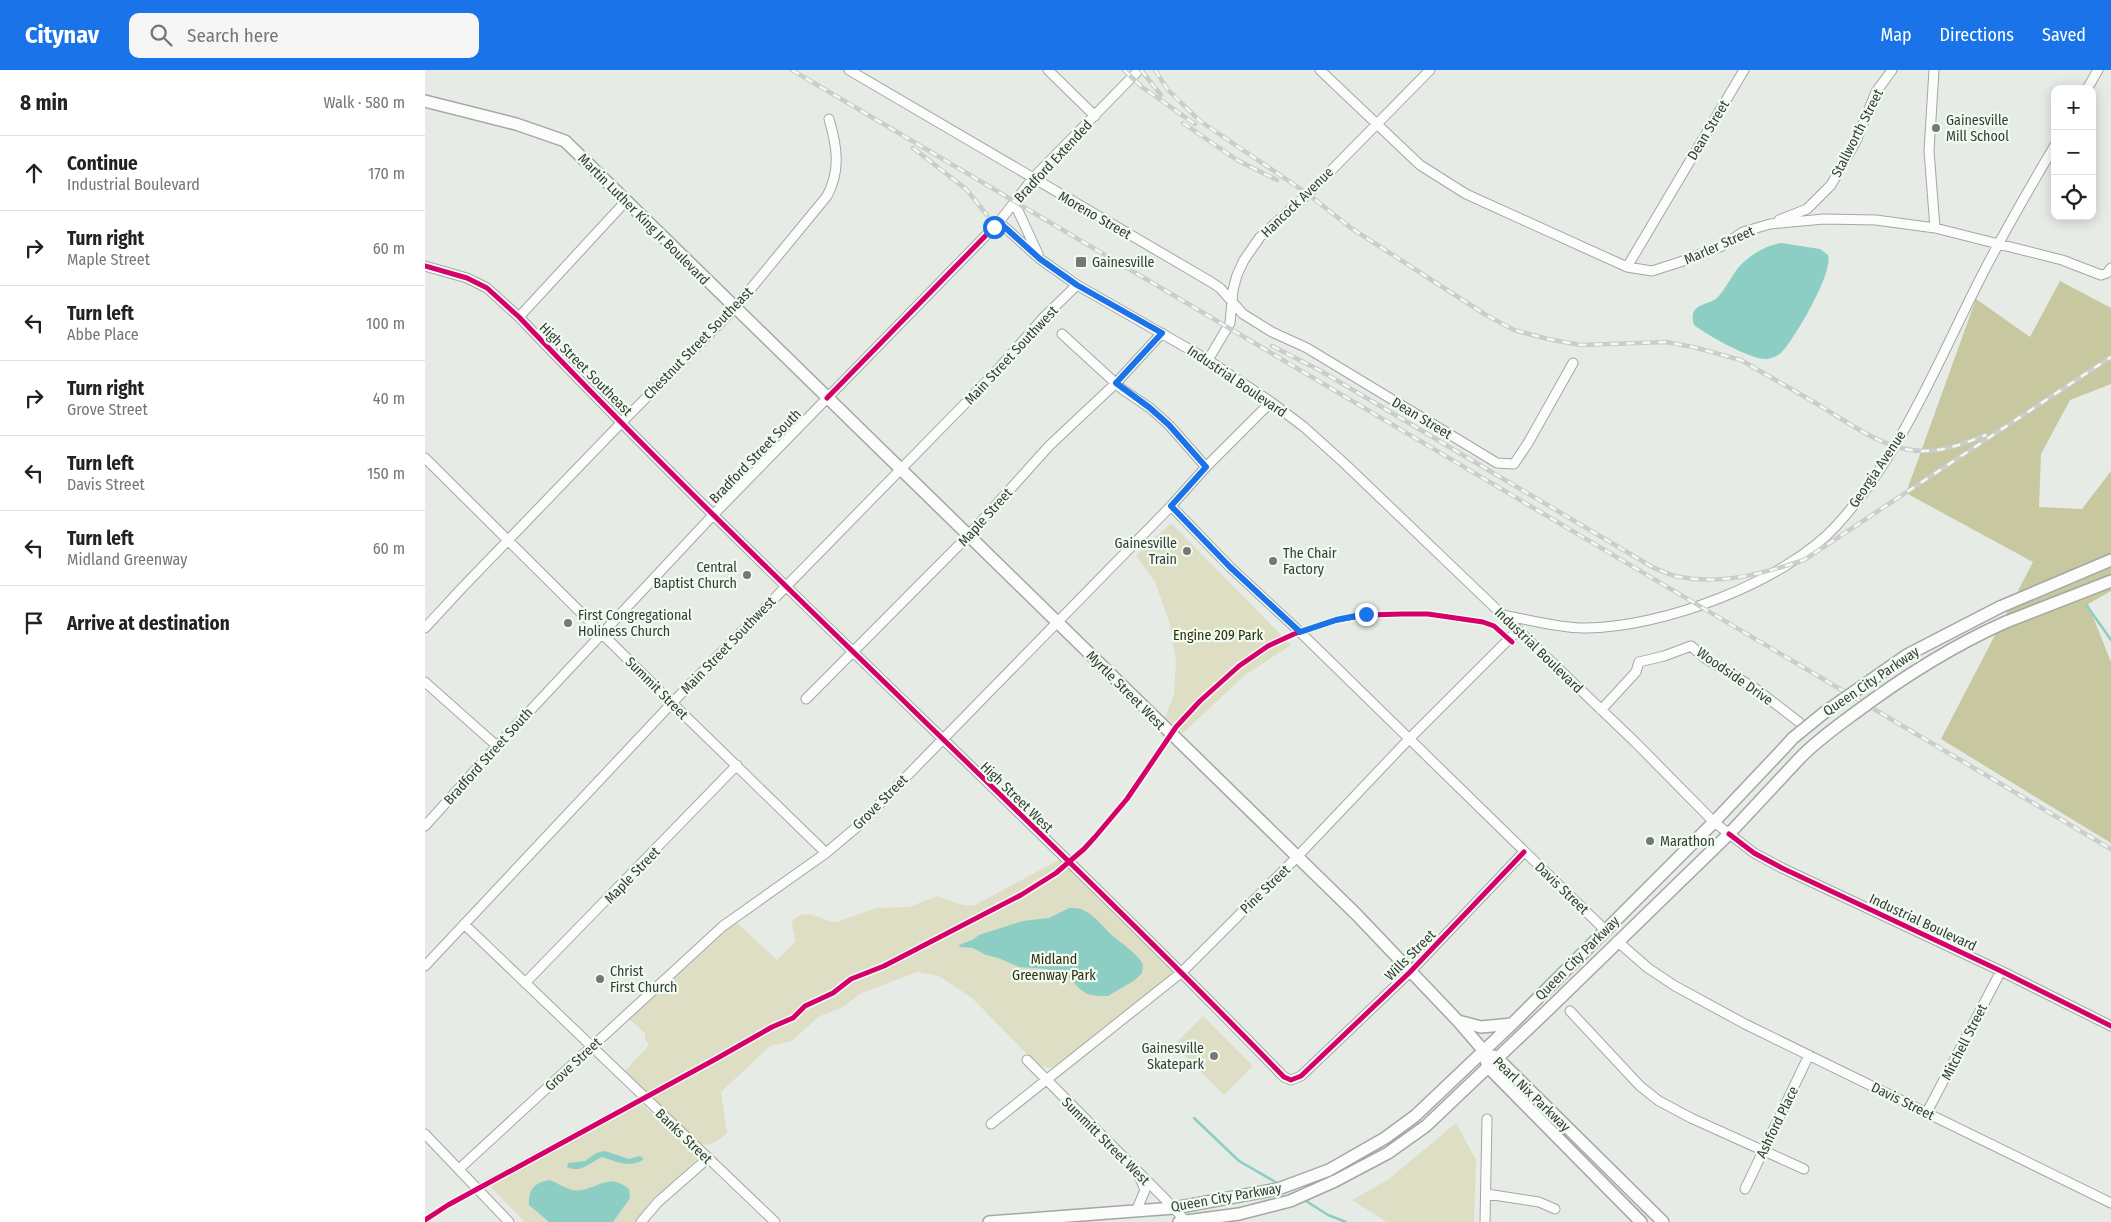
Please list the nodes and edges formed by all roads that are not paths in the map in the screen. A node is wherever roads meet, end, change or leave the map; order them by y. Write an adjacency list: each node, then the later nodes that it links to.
1 (849, 70): 16 (street, Moreno Street)
2 (1048, 70): 12 (street)
3 (1139, 70): 12 (street, Bradford Extended)
4 (1320, 70): 14 (street, Marler Street)
5 (1430, 70): 14 (street, Hancock Avenue)
6 (1744, 70): 25 (street, Dean Street)
7 (1892, 70): 20 (street, Stallworth Street)
8 (1934, 70): 21 (street)
9 (2098, 70): 10 (street)
10 (2089, 85)
11 (425, 101): 17 (main road, Martin Luther King Jr Boulevard)
12 (1095, 116): 16 (street, Bradford Extended)
13 (829, 119): 30 (street, Chestnut Street Southeast)
14 (1376, 124): 25 (street, Marler Street); 29 (street, Hancock Avenue)
15 (2051, 152): 22 (street, Georgia Avenue)
16 (1033, 178): 18 (street, Bradford Extended); 29 (street, Moreno Street)
17 (626, 201): 30 (main road, Martin Luther King Jr Boulevard); 31 (street)
18 (1014, 202): 19 (street, Bradford Extended); 23 (street)
19 (999, 222): 23 (street, Industrial Boulevard); 28 (street, Bradford Extended)
20 (1770, 224): 21 (street, Marler Street); 25 (street, Marler Street)
21 (1935, 228): 22 (street, Marler Street)
22 (1997, 244): 26 (street, Marler Street); 50 (street, Georgia Avenue)
23 (1040, 259): 27 (street, Industrial Boulevard)
24 (425, 266): 31 (street, High Street Southeast)
25 (1627, 267)
26 (2111, 268)
27 (1077, 285): 32 (street, Industrial Boulevard); 42 (street, Main Street Southwest)
28 (926, 296): 37 (street, Bradford Street South)
29 (1233, 303): 34 (street, Hancock Avenue); 35 (street, Dean Street)
30 (735, 308): 37 (main road, Martin Luther King Jr Boulevard); 39 (street, Chestnut Street Southeast)
31 (519, 317): 39 (street, High Street Southeast)
32 (1162, 333): 34 (street, Industrial Boulevard); 36 (street, Maple Street)
33 (1062, 334): 36 (street)
34 (1208, 360): 38 (street, Industrial Boulevard)
35 (1573, 363)
36 (1116, 383): 41 (street); 45 (street, Maple Street)
37 (827, 398): 42 (main road, Myrtle Street West); 44 (street, Bradford Street South)
38 (1271, 402): 41 (street, Grove Street); 50 (street, Industrial Boulevard)
39 (622, 422): 44 (street, High Street Southeast); 46 (street, Chestnut Street Southeast)
40 (425, 458): 46 (street, Summit Street)
41 (1206, 467): 43 (street, Grove Street)
42 (900, 470): 45 (main road, Myrtle Street West); 49 (street, Main Street Southwest)
43 (1171, 506): 51 (street, Grove Street); 61 (street, Davis Street)
44 (713, 514): 49 (street, High Street West); 54 (street, Bradford Street South)
45 (968, 536): 51 (main road, Myrtle Street West); 55 (street, Maple Street)
46 (508, 540): 52 (street, Chestnut Street Southeast); 54 (street, Summit Street)
47 (2111, 560): 65 (main road, Queen City Parkway, bridge)
48 (2111, 581): 67 (main road, Queen City Parkway, bridge)
49 (786, 586): 55 (street, High Street West); 58 (street, Main Street Southwest)
50 (1502, 615): 53 (street, Industrial Boulevard)
51 (1057, 622): 62 (street, Grove Street); 70 (main road, Myrtle Street West)
52 (425, 628)
53 (1518, 630): 59 (street, Industrial Boulevard); 61 (street, Pine Street)
54 (602, 633): 58 (street, Summit Street); 63 (street, Bradford Street South)
55 (853, 650): 57 (street, Maple Street); 62 (street, High Street West)
56 (425, 682): 63 (street)
57 (806, 699)
58 (672, 703): 64 (street, Summit Street); 71 (street, Main Street Southwest)
59 (1601, 710): 60 (street, Woodside Drive); 65 (street, Industrial Boulevard)
60 (1799, 722)
61 (1409, 739): 68 (street, Davis Street); 70 (street, Pine Street)
62 (942, 740): 69 (street, Grove Street); 76 (street, High Street West)
63 (497, 746): 66 (street, Bradford Street South)
64 (737, 765): 69 (street, Summit Street); 78 (street, Maple Street)
65 (1714, 822): 67 (street, Industrial Boulevard); 72 (main road, Queen City Parkway)
66 (425, 826)
67 (1729, 834): 73 (main road, Queen City Parkway); 75 (street, Industrial Boulevard)
68 (1524, 852): 72 (street, Davis Street); 77 (street, Wills Street)
69 (826, 853): 83 (street, Grove Street)
70 (1297, 858): 76 (street, Pine Street); 77 (main road, Myrtle Street West)
71 (464, 924): 74 (street, Main Street Southwest); 78 (street, Banks Street)
72 (1605, 930): 73 (main road, Davis Street); 81 (main road, Queen City Parkway)
73 (1617, 941): 85 (street, Davis Street); 86 (main road, Queen City Parkway)
74 (425, 966)
75 (2001, 971): 82 (street, Industrial Boulevard); 91 (street, Mitchell Street)
76 (1181, 972): 89 (street, High Street West); 90 (street, Pine Street)
77 (1410, 972): 80 (main road, Myrtle Street West); 89 (street, Wills Street)
78 (525, 983): 83 (street, Banks Street)
79 (1570, 1011): 95 (street)
80 (1458, 1021): 81 (main road); 84 (main road, Myrtle Street West)
81 (1512, 1024): 84 (main road, Queen City Parkway)
82 (2111, 1026)
83 (591, 1048): 96 (street, Banks Street); 97 (street, Grove Street)
84 (1483, 1050): 86 (main road, Pearl Nix Parkway); 88 (main road, Pearl Nix Parkway); 103 (main road, Queen City Parkway)
85 (1809, 1055): 91 (street, Davis Street); 95 (street, Ashford Place)
86 (1497, 1058): 88 (main road, Queen City Parkway); 114 (main road, Pearl Nix Parkway)
87 (1027, 1060): 90 (street, Summitt Street West)
88 (1488, 1067): 111 (main road, Queen City Parkway); 113 (main road, Pearl Nix Parkway)
89 (1307, 1069)
90 (1046, 1081): 93 (street, Pine Street); 99 (street, Summitt Street West)
91 (1927, 1112): 102 (street, Davis Street)
92 (1487, 1118): 101 (street)
93 (991, 1124)
94 (425, 1134): 97 (street)
95 (1763, 1150): 98 (street); 100 (street, Ashford Place)
96 (707, 1158): 107 (street); 108 (street, Banks Street)
97 (459, 1169): 106 (street)
98 (1804, 1169)
99 (1138, 1174): 103 (street, Summitt Street West); 104 (street)
100 (1745, 1189)
101 (1487, 1194): 105 (street); 112 (street)
102 (2111, 1202)
103 (1174, 1208): 104 (main road, Queen City Parkway); 111 (street, Summitt Street West)
104 (1137, 1209): 109 (main road, Queen City Parkway)
105 (1555, 1209)
106 (509, 1222)
107 (641, 1222)
108 (775, 1222)
109 (989, 1222)
110 (1179, 1222): 111 (main road, Queen City Parkway)
111 (1185, 1222)
112 (1485, 1222)
113 (1641, 1222)
114 (1663, 1222)

